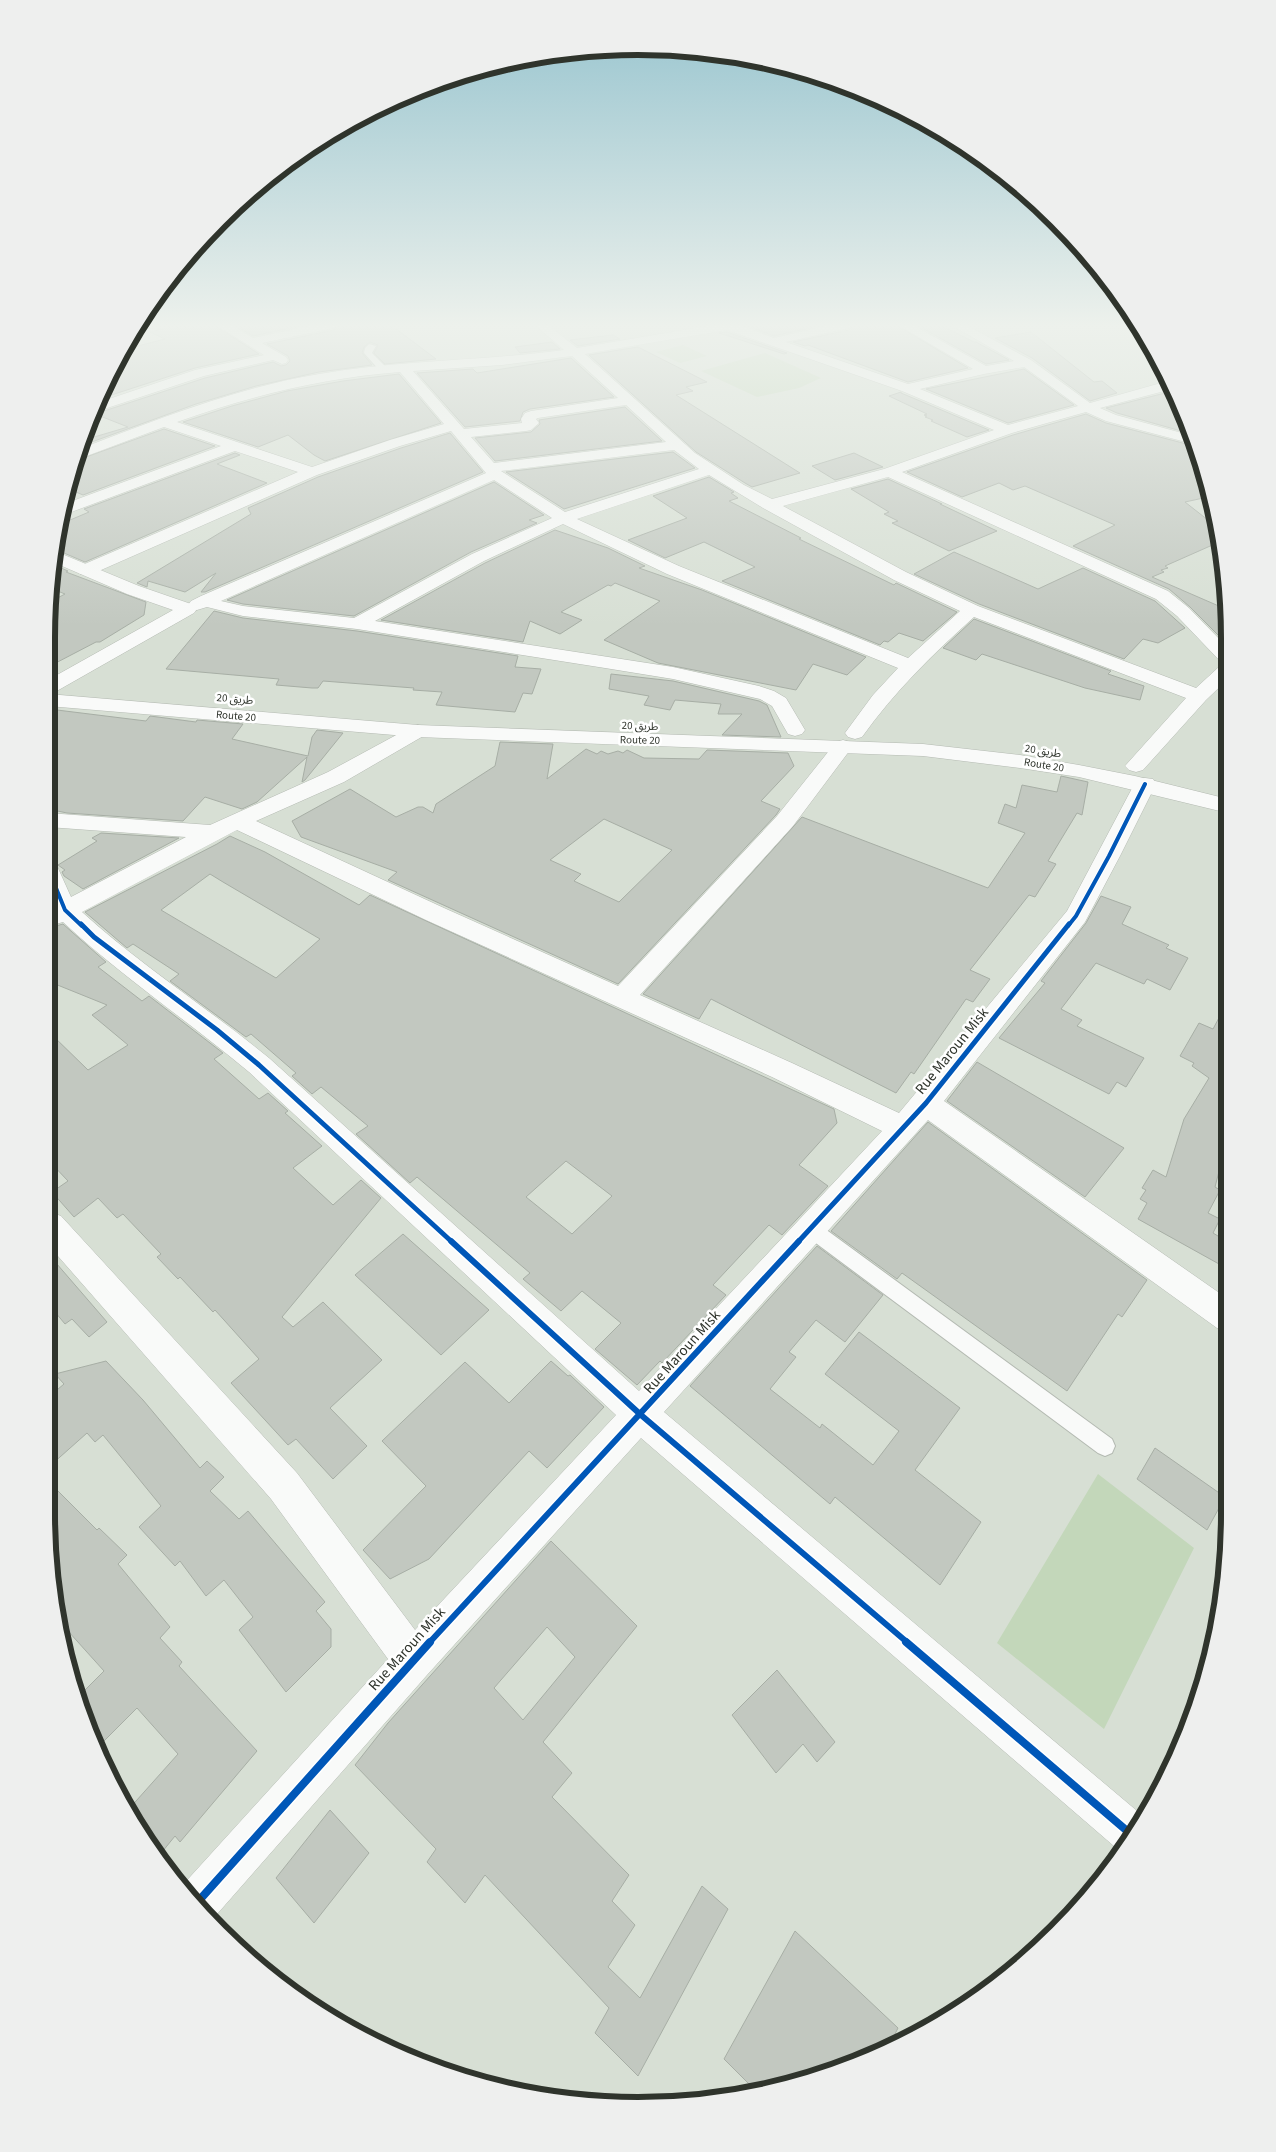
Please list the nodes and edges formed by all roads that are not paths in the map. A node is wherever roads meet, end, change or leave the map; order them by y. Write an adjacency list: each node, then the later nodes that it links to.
1 (158, 425): 14 (street)
2 (172, 425): 13 (street)
3 (453, 425): 9 (street)
4 (529, 425): 9 (street)
5 (656, 425): 12 (street)
6 (996, 425): 10 (street)
7 (1024, 425): 10 (street)
8 (1138, 425): 11 (street)
9 (457, 430): 16 (street); 17 (street)
10 (1007, 430): 18 (street)
11 (1185, 438)
12 (677, 444): 15 (street); 16 (street)
13 (235, 446): 17 (street); 20 (street)
14 (86, 452)
15 (710, 470): 19 (street); 21 (street)
16 (493, 471): 21 (street); 24 (street)
17 (312, 472): 23 (street)
18 (889, 472): 19 (street); 28 (street)
19 (769, 505): 26 (street)
20 (70, 508)
21 (563, 518): 27 (street); 29 (street)
22 (60, 559): 23 (street)
23 (86, 570): 25 (street)
24 (207, 600): 25 (street); 27 (street)
25 (188, 609): 31 (street)
26 (972, 610): 29 (street); 34 (street)
27 (357, 624): 35 (street)
28 (1221, 651)
29 (911, 666): 37 (street)
30 (1221, 676): 34 (street, Rue Maroun Misk)
31 (55, 685)
32 (55, 688): 35 (street, طريق 20)
33 (55, 689): 36 (street, Route 20)
34 (1199, 696): 38 (street, Rue Maroun Misk)
35 (795, 730): 37 (street, طريق 20)
36 (418, 731): 37 (street, Route 20); 42 (street)
37 (849, 740): 38 (street, Route 20); 45 (street)
38 (1140, 775): 39 (street); 40 (street, Route 20); 46 (street, Rue Maroun Misk)
39 (1219, 784)
40 (1221, 804)
41 (55, 821): 43 (street)
42 (236, 821): 43 (street); 45 (street)
43 (213, 832): 44 (street)
44 (57, 915): 51 (street)
45 (622, 998): 47 (street)
46 (926, 1103): 47 (street, Rue Maroun Misk); 50 (street)
47 (903, 1128): 48 (street, Rue Maroun Misk)
48 (811, 1229): 51 (street, Rue Maroun Misk); 52 (lane)
49 (55, 1231): 53 (street)
50 (1221, 1312)
51 (641, 1415): 53 (street, Rue Maroun Misk); 54 (street)
52 (1105, 1446)
53 (413, 1661): 55 (street, Rue Maroun Misk)
54 (1128, 1830)
55 (201, 1899)

